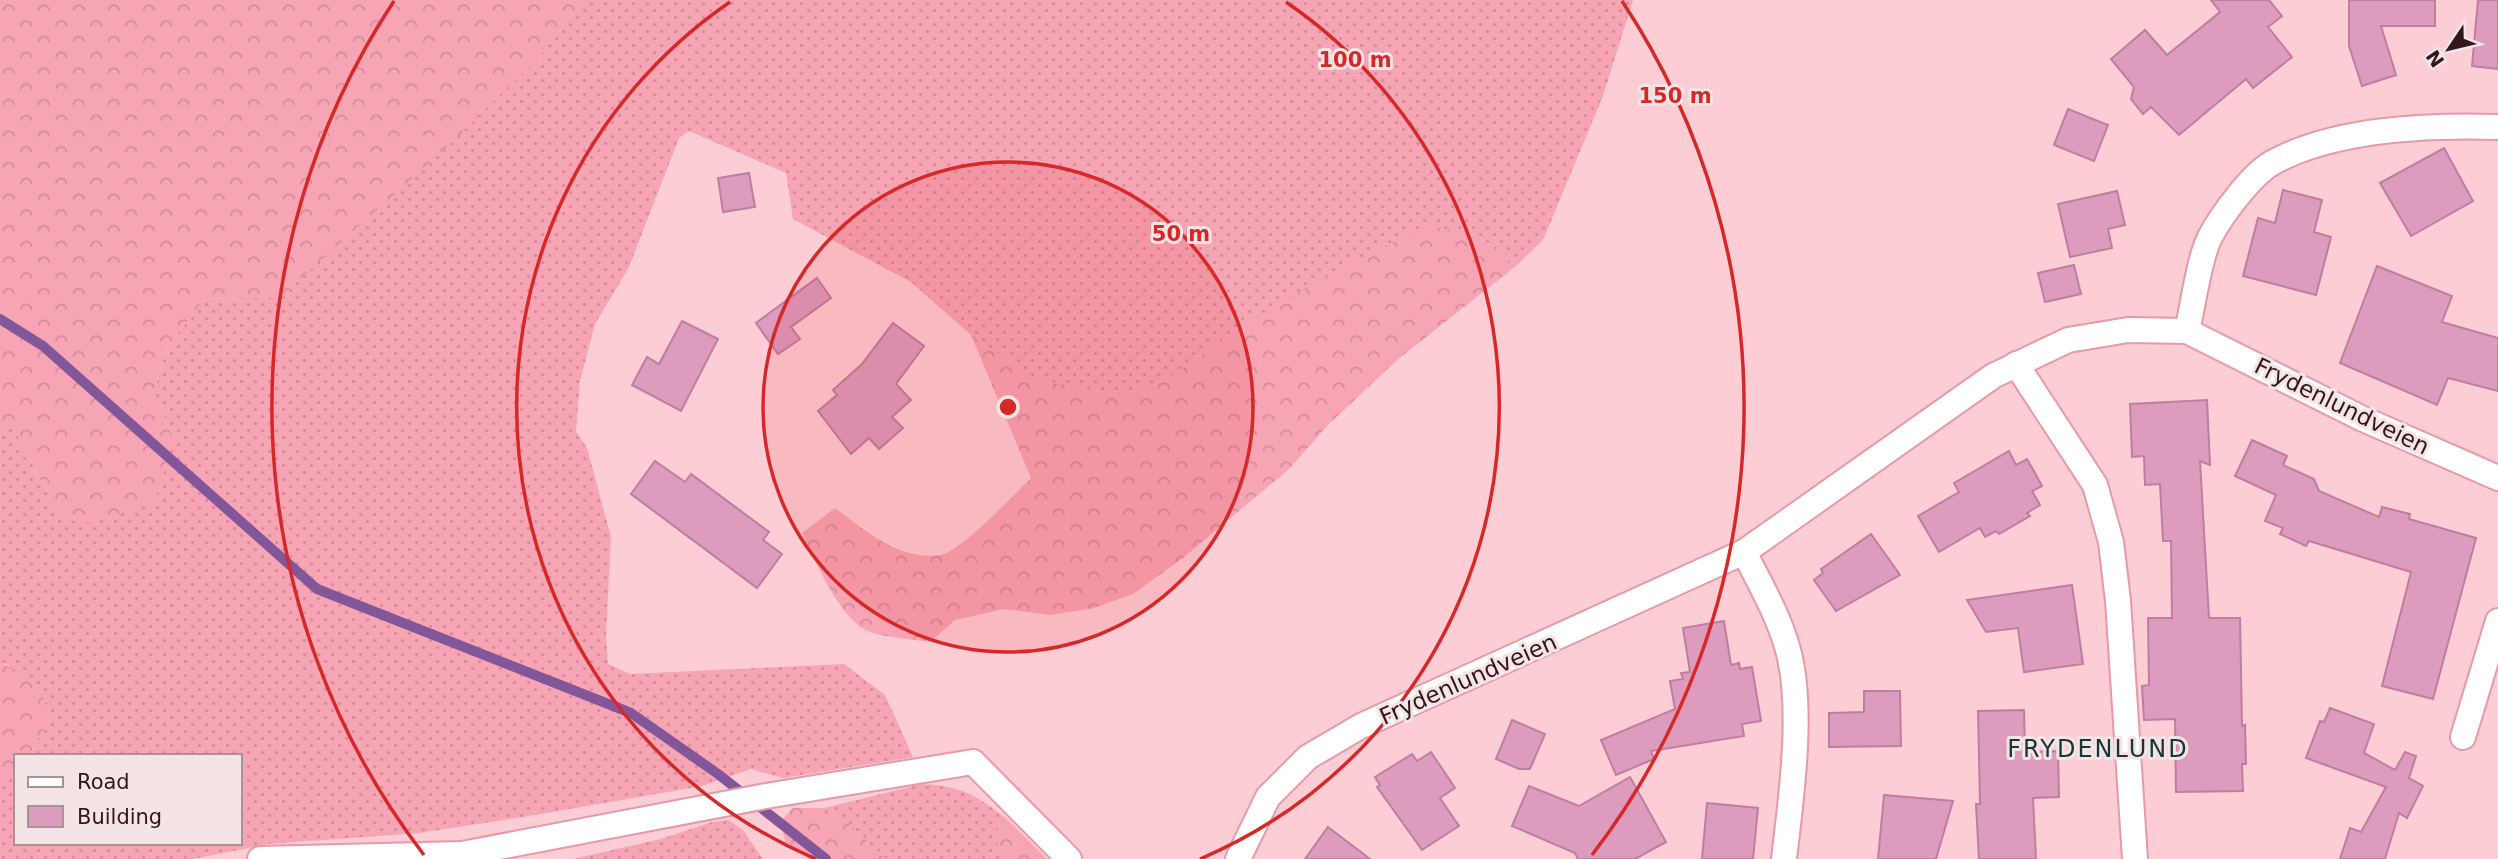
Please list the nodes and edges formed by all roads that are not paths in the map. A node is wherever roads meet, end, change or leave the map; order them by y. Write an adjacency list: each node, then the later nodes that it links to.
1 (2498, 127): 2 (street)
2 (2187, 331): 3 (street, Frydenlundveien); 4 (street, Frydenlundveien)
3 (2016, 364): 5 (street, Frydenlundveien); 12 (street)
4 (2498, 478)
5 (1744, 552): 10 (street, Frydenlundveien); 11 (street)
6 (2498, 621): 7 (street)
7 (2463, 737)
8 (260, 859): 9 (street)
9 (1069, 859)
10 (1238, 859)
11 (1784, 859)
12 (2134, 859)

